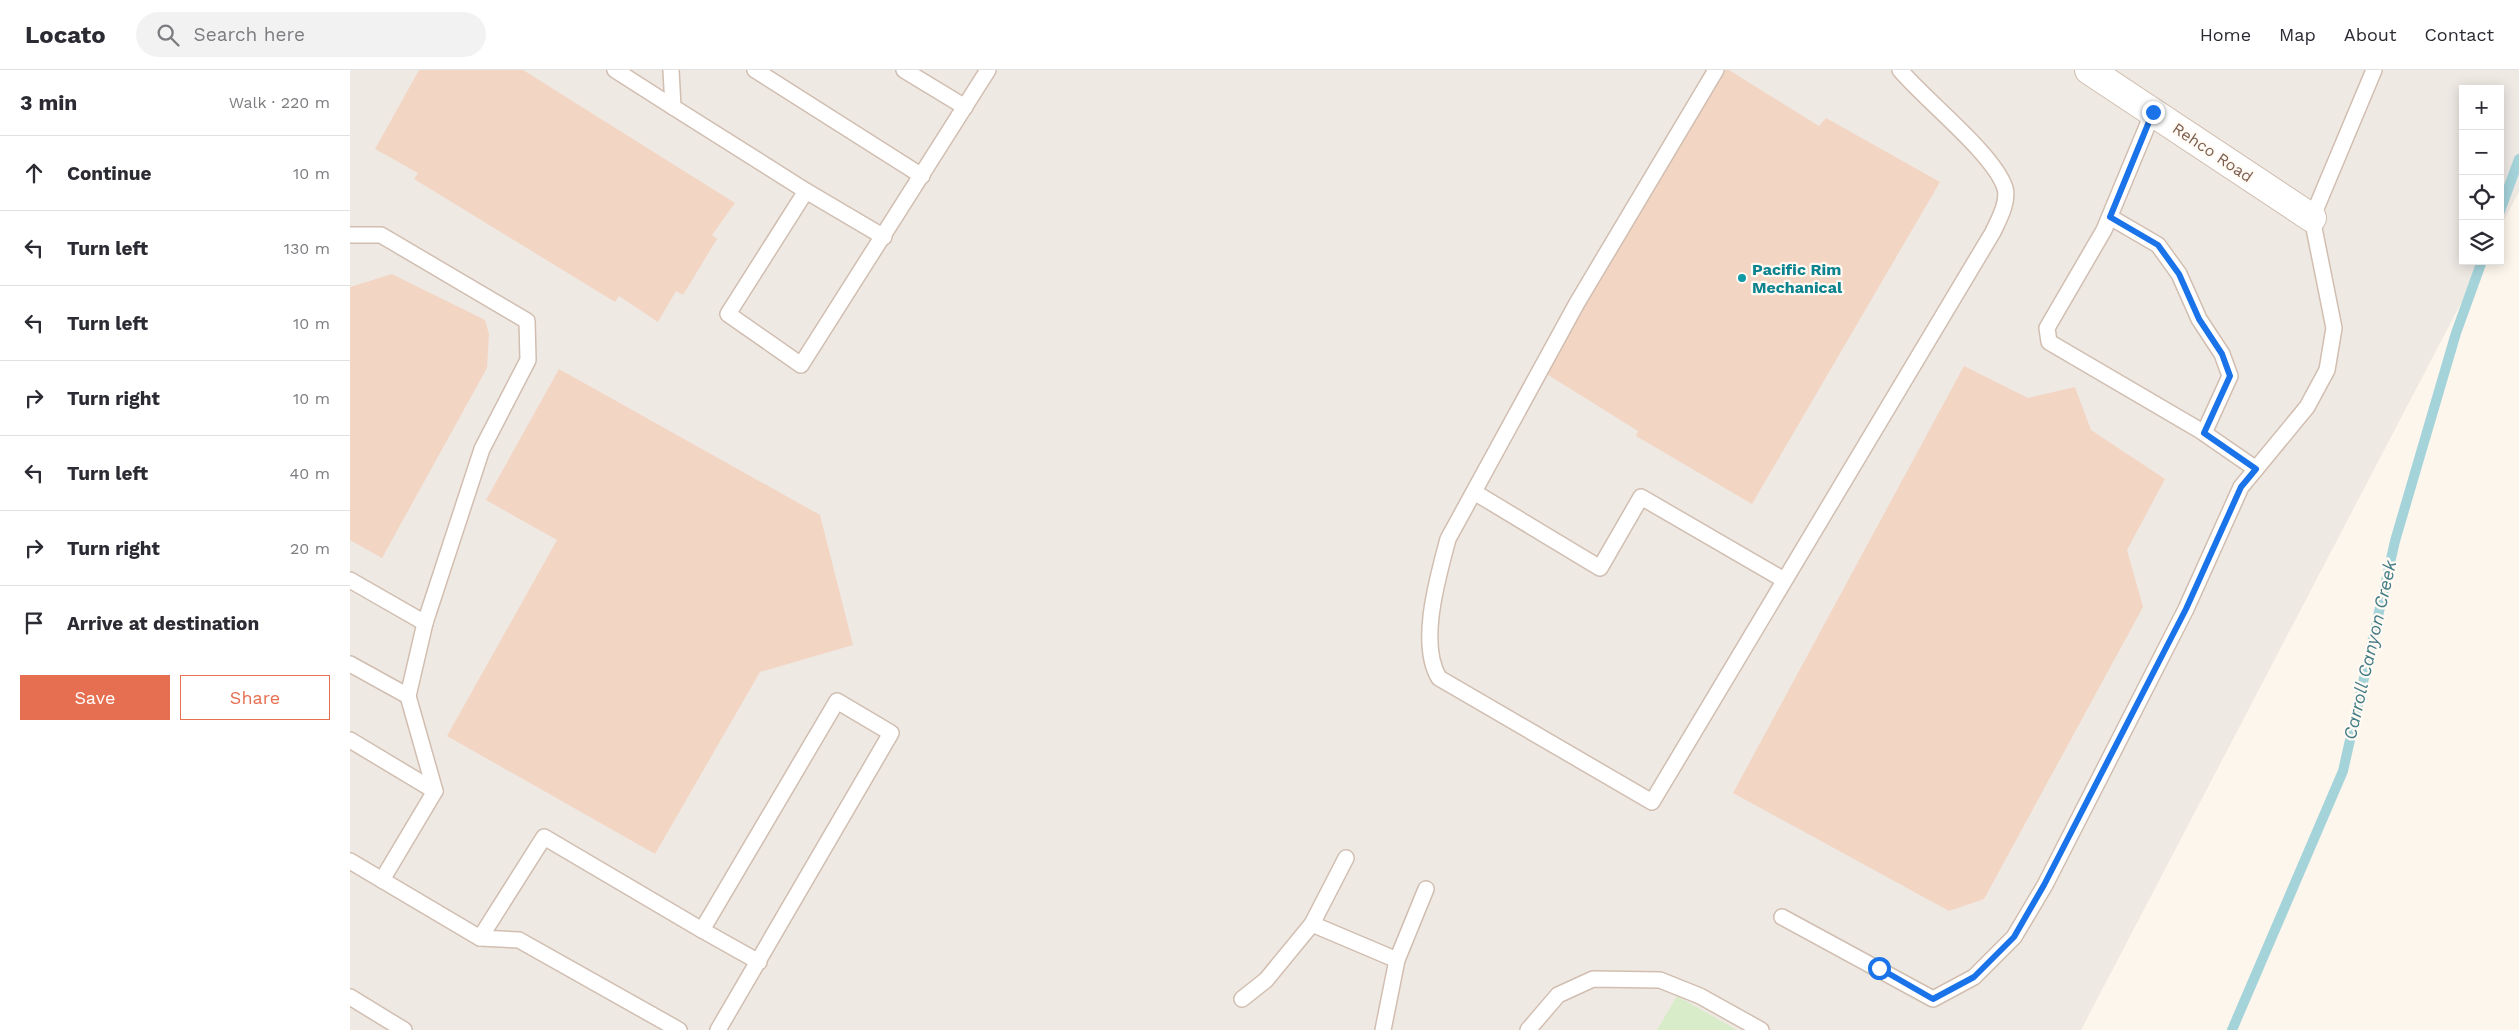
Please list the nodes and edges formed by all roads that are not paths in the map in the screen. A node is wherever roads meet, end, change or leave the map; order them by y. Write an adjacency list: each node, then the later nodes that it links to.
1 (615, 70): 10 (lane)
2 (671, 70): 10 (lane)
3 (755, 70): 13 (lane)
4 (904, 70): 11 (lane)
5 (988, 70): 11 (lane)
6 (1716, 70): 21 (lane)
7 (1900, 70): 23 (lane)
8 (2089, 70): 12 (street, Rehco Road)
9 (2374, 70): 16 (lane)
10 (673, 107): 14 (lane)
11 (965, 107): 13 (lane)
12 (2153, 112): 15 (lane); 16 (street, Rehco Road)
13 (922, 176): 18 (lane)
14 (806, 191): 18 (lane); 18 (lane)
15 (2110, 217): 19 (lane); 19 (lane)
16 (2312, 218): 20 (lane)
17 (350, 236): 24 (lane)
18 (884, 237)
19 (2204, 433): 20 (lane)
20 (2256, 469): 33 (lane)
21 (1474, 492): 23 (lane); 23 (lane)
22 (350, 580): 24 (lane)
23 (1784, 580)
24 (425, 623): 26 (lane)
25 (350, 664): 26 (lane)
26 (408, 696): 28 (lane)
27 (350, 740): 28 (lane)
28 (435, 791): 31 (lane)
29 (1346, 858): 34 (lane)
30 (350, 861): 31 (lane)
31 (382, 880): 36 (lane)
32 (1426, 889): 37 (lane)
33 (1782, 917)
34 (1312, 924): 37 (lane); 40 (lane)
35 (702, 930): 36 (lane); 38 (lane); 38 (lane)
36 (480, 938): 42 (lane)
37 (1397, 960): 44 (lane)
38 (759, 962): 43 (lane)
39 (350, 997): 41 (lane)
40 (1242, 999)
41 (404, 1030)
42 (679, 1030)
43 (718, 1030)
44 (1383, 1030)
45 (1528, 1030): 46 (lane)
46 (1761, 1030)

